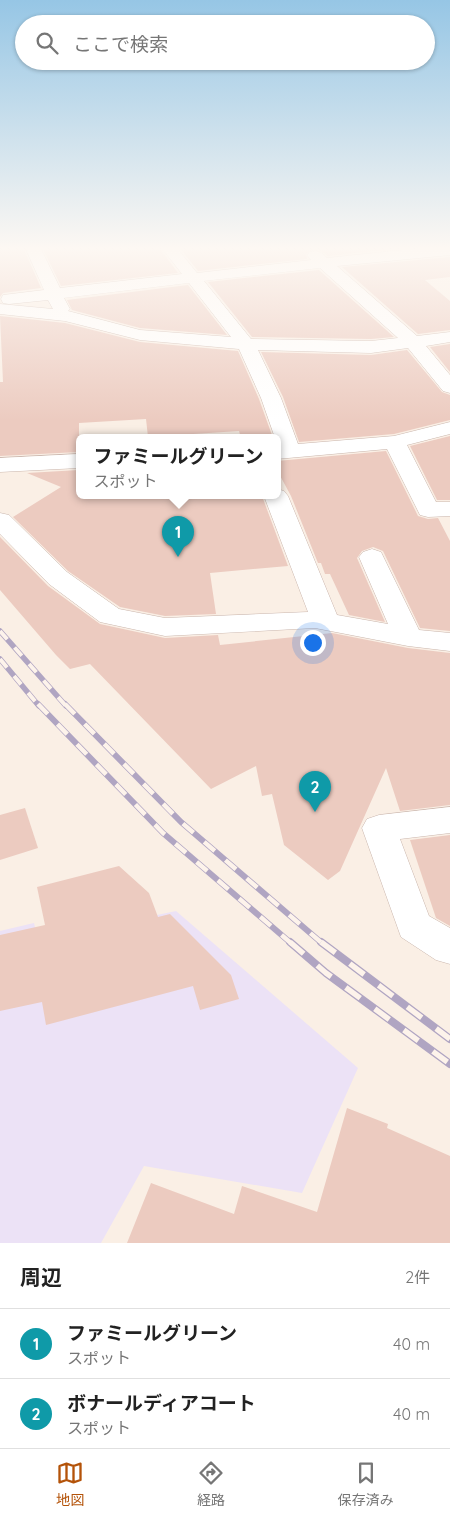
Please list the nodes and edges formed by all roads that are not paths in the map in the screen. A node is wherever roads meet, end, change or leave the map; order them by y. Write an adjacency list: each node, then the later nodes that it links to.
1 (59, 305): 5 (street)
2 (214, 305): 8 (street)
3 (371, 305): 7 (street)
4 (0, 308): 5 (street)
5 (64, 316): 8 (street)
6 (450, 338): 7 (street)
7 (413, 342): 8 (street); 9 (street)
8 (246, 344): 11 (street)
9 (450, 387)
10 (450, 428): 12 (street)
11 (280, 434)
12 (394, 442): 13 (street); 17 (street)
13 (283, 449)
14 (76, 461): 15 (street)
15 (0, 465)
16 (277, 499): 20 (street)
17 (450, 508)
18 (0, 520): 20 (street)
19 (372, 556): 21 (street)
20 (326, 622): 21 (street)
21 (408, 637): 22 (street)
22 (450, 642)
23 (450, 820): 24 (street)
24 (450, 948)

